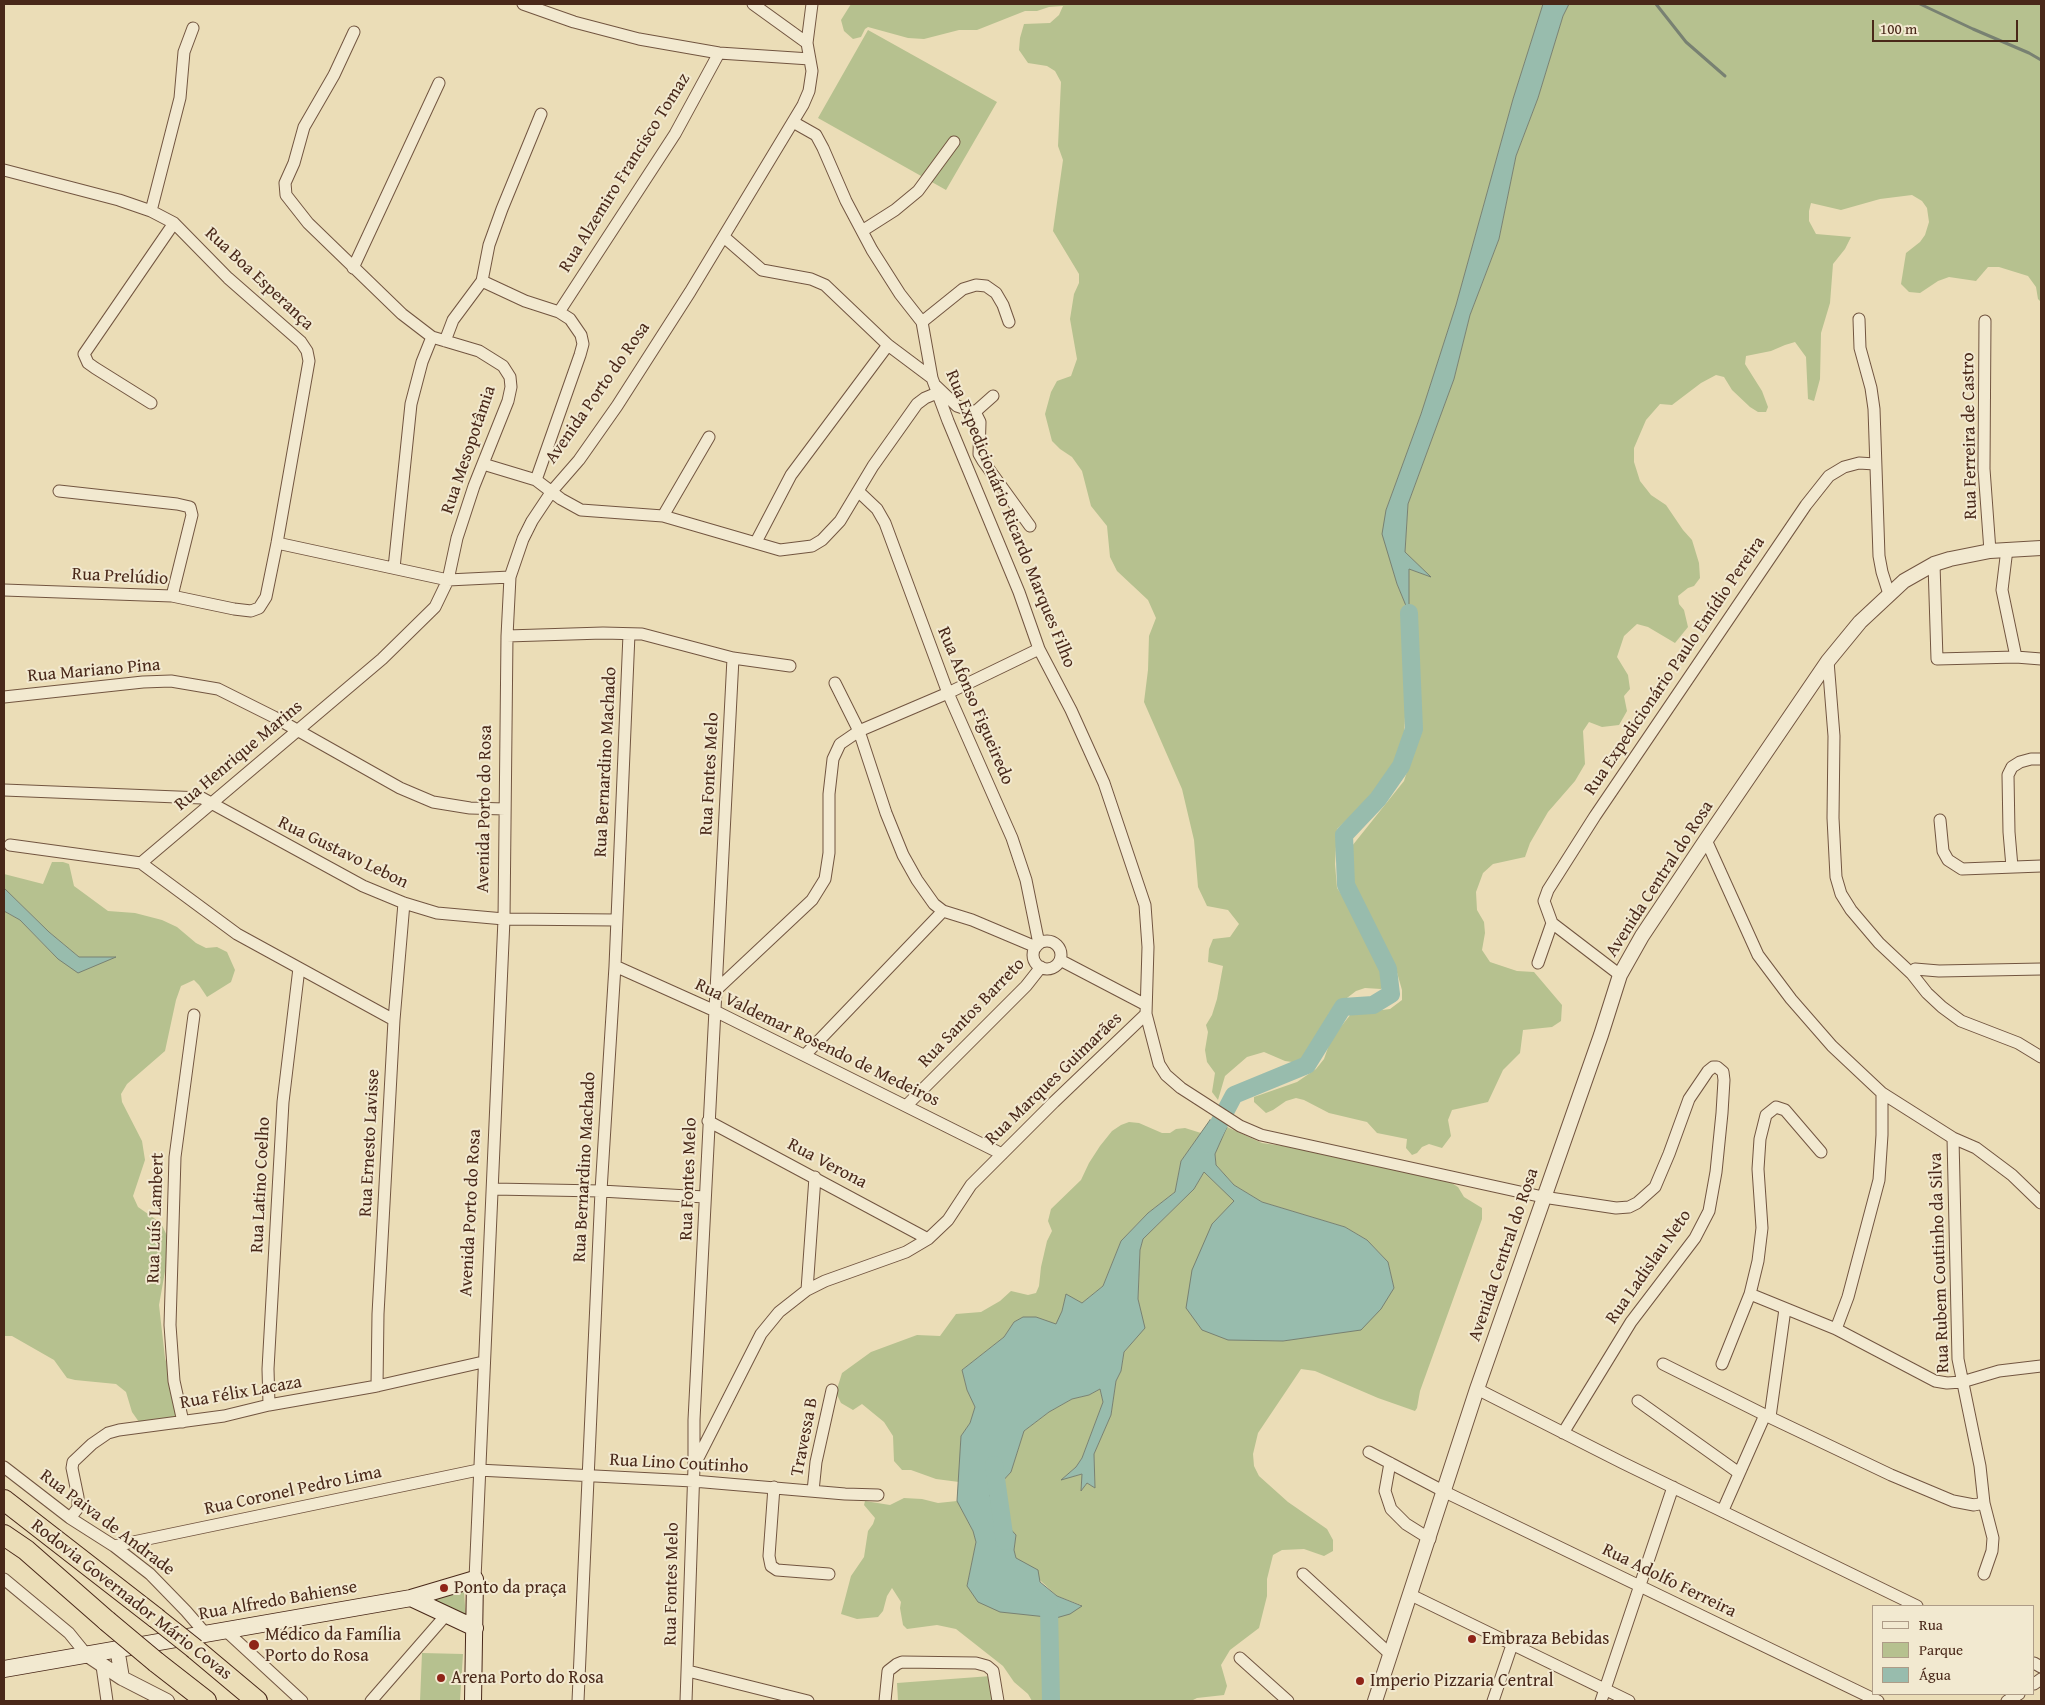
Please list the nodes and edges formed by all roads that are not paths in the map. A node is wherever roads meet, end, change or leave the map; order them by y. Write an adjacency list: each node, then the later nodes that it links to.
1 (523, 4): 7 (street)
2 (753, 4): 6 (street)
3 (812, 4): 6 (street, Avenida Porto do Rosa)
4 (193, 28): 14 (street)
5 (354, 32): 18 (street, Rua Mesopotâmia)
6 (807, 43): 8 (street, Avenida Porto do Rosa)
7 (720, 53): 8 (street); 20 (street, Rua Alzemiro Francisco Tomaz)
8 (810, 58): 11 (street, Avenida Porto do Rosa)
9 (439, 83): 18 (street)
10 (541, 114): 19 (street)
11 (793, 122): 16 (street, Rua Expedicionário Ricardo Marques Filho); 17 (street, Avenida Porto do Rosa)
12 (954, 142): 16 (street)
13 (4, 171): 14 (street, Rua Boa Esperança)
14 (151, 211): 15 (street, Rua Boa Esperança)
15 (174, 223): 30 (street); 42 (street, Rua Boa Esperança)
16 (862, 231): 23 (street, Rua Expedicionário Ricardo Marques Filho)
17 (724, 237): 27 (street); 37 (street, Avenida Porto do Rosa)
18 (353, 268): 25 (street, Rua Mesopotâmia)
19 (482, 281): 20 (street); 26 (street)
20 (559, 312): 35 (street)
21 (1859, 319): 34 (street)
22 (1985, 321): 45 (street, Rua Ferreira de Castro)
23 (922, 322): 24 (street); 28 (street, Rua Expedicionário Ricardo Marques Filho)
24 (1009, 322)
25 (432, 336): 26 (street, Rua Mesopotâmia); 47 (street)
26 (445, 342): 33 (street, Rua Mesopotâmia)
27 (888, 345): 28 (street); 41 (street)
28 (935, 385): 31 (street); 38 (street); 56 (street, Rua Expedicionário Ricardo Marques Filho)
29 (993, 396): 31 (street)
30 (151, 403)
31 (975, 412): 40 (street)
32 (708, 437): 39 (street)
33 (483, 464): 35 (street); 49 (street, Rua Mesopotâmia)
34 (1875, 464): 51 (street); 81 (street, Rua Expedicionário Paulo Emídio Pereira)
35 (536, 480): 37 (street)
36 (59, 491): 52 (street)
37 (552, 491): 39 (street); 48 (street, Avenida Porto do Rosa)
38 (858, 491): 41 (street); 63 (street, Rua Afonso Figueiredo)
39 (663, 516): 41 (street)
40 (1030, 526)
41 (756, 542)
42 (277, 543): 47 (street); 53 (street, Rua Boa Esperança)
43 (2041, 548): 44 (street, Avenida Central do Rosa)
44 (2007, 550): 45 (street, Avenida Central do Rosa); 57 (street)
45 (1990, 551): 46 (street, Avenida Central do Rosa)
46 (1934, 564): 51 (street, Avenida Central do Rosa); 57 (street)
47 (394, 568): 49 (street)
48 (510, 577): 49 (street); 55 (street, Avenida Porto do Rosa)
49 (448, 580): 65 (street, Rua Henrique Marins)
50 (4, 590): 52 (street, Rua Prelúdio)
51 (1889, 594): 60 (street, Avenida Central do Rosa)
52 (172, 596): 53 (street, Rua Prelúdio)
53 (234, 609)
54 (629, 634): 55 (street); 58 (street); 80 (street, Rua Bernardino Machado)
55 (507, 636): 70 (street, Avenida Porto do Rosa)
56 (1039, 649): 63 (street); 92 (street, Rua Expedicionário Ricardo Marques Filho)
57 (2016, 657): 59 (street)
58 (733, 658): 61 (street); 91 (street, Rua Fontes Melo)
59 (2041, 659)
60 (1828, 661): 72 (street, Avenida Central do Rosa); 97 (street)
61 (790, 666)
62 (835, 683): 66 (street)
63 (948, 693): 66 (street); 82 (street, Rua Afonso Figueiredo)
64 (4, 697): 65 (street, Rua Mariano Pina)
65 (296, 731): 69 (street, Rua Henrique Marins); 70 (street, Rua Mariano Pina)
66 (859, 731): 78 (street); 91 (street)
67 (2041, 759): 76 (street)
68 (4, 790): 69 (street, Rua Gustavo Lebon)
69 (211, 802): 74 (street, Rua Henrique Marins); 77 (street, Rua Gustavo Lebon)
70 (504, 808): 79 (street, Avenida Porto do Rosa)
71 (1940, 820): 76 (street)
72 (1706, 840): 90 (street, Avenida Central do Rosa); 98 (street)
73 (10, 845): 74 (street)
74 (141, 863): 87 (street)
75 (2041, 866): 76 (street)
76 (2012, 867)
77 (404, 903): 79 (street, Rua Gustavo Lebon); 95 (street, Rua Ernesto Lavisse)
78 (943, 911): 82 (street); 96 (street)
79 (504, 919): 80 (street, Rua Gustavo Lebon); 105 (street, Avenida Porto do Rosa)
80 (616, 920): 85 (street, Rua Bernardino Machado)
81 (1552, 923): 84 (street); 90 (street)
82 (1038, 945): 83 (street); 86 (street)
83 (1060, 960): 86 (street); 92 (street)
84 (1538, 963)
85 (615, 966): 93 (street, Rua Valdemar Rosendo de Medeiros); 106 (street, Rua Bernardino Machado)
86 (1041, 967): 99 (street, Rua Santos Barreto)
87 (299, 968): 95 (street); 124 (street, Rua Latino Coelho)
88 (1916, 969): 89 (street)
89 (2041, 969)
90 (1620, 975): 108 (street, Avenida Central do Rosa)
91 (714, 992): 93 (street, Rua Fontes Melo)
92 (1146, 1009): 103 (street, Rua Marques Guimarães); 108 (street, Rua Marques Guimarães)
93 (713, 1010): 96 (street, Rua Valdemar Rosendo de Medeiros); 100 (street, Rua Fontes Melo)
94 (194, 1015): 126 (street, Rua Luís Lambert)
95 (394, 1020): 120 (street, Rua Ernesto Lavisse)
96 (805, 1054): 99 (street, Rua Valdemar Rosendo de Medeiros)
97 (2041, 1057)
98 (1882, 1093): 101 (street); 114 (street)
99 (907, 1105): 103 (street, Rua Valdemar Rosendo de Medeiros)
100 (708, 1121): 104 (street, Rua Verona); 107 (street, Rua Fontes Melo)
101 (1953, 1138): 109 (street); 119 (street, Rua Rubem Coutinho da Silva)
102 (1821, 1152): 112 (street)
103 (1002, 1154): 110 (street, Rua Marques Guimarães)
104 (815, 1177): 110 (street, Rua Verona); 111 (street)
105 (493, 1189): 106 (street); 115 (street, Avenida Porto do Rosa)
106 (601, 1191): 107 (street); 134 (street, Rua Bernardino Machado)
107 (705, 1197): 130 (street, Rua Fontes Melo)
108 (1544, 1197): 121 (street, Avenida Central do Rosa); 127 (street, Rua Ladislau Neto)
109 (2041, 1203)
110 (928, 1239): 111 (street, Rua Marques Guimarães)
111 (807, 1290): 130 (street, Rua Marques Guimarães)
112 (1750, 1294): 113 (street); 117 (street)
113 (1785, 1309): 114 (street); 125 (street)
114 (1836, 1328): 119 (street)
115 (483, 1362): 120 (street, Rua Félix Lacaza); 132 (street, Avenida Porto do Rosa)
116 (1663, 1364): 125 (street)
117 (1722, 1364)
118 (2041, 1366): 119 (street)
119 (1962, 1382): 142 (street, Rua Rubem Coutinho da Silva)
120 (377, 1386): 124 (street, Rua Félix Lacaza)
121 (1477, 1389): 127 (street); 139 (street, Avenida Central do Rosa)
122 (832, 1390): 138 (street, Travessa B)
123 (1638, 1401): 133 (street)
124 (269, 1405): 126 (street, Rua Félix Lacaza)
125 (1767, 1416): 133 (street); 142 (street)
126 (183, 1422): 144 (street, Rua Félix Lacaza)
127 (1563, 1433): 136 (street)
128 (1369, 1452): 129 (street, Rua Adolfo Ferreira)
129 (1390, 1463): 139 (street, Rua Adolfo Ferreira); 146 (street)
130 (694, 1466): 135 (street, Rua Fontes Melo)
131 (4, 1467): 144 (street, Rua Paiva de Andrade)
132 (478, 1470): 134 (street, Rua Lino Coutinho); 147 (street, Rua Coronel Pedro Lima); 151 (street, Avenida Porto do Rosa)
133 (1739, 1473): 143 (street)
134 (587, 1476): 135 (street, Rua Lino Coutinho); 178 (street, Rua Bernardino Machado)
135 (693, 1480): 137 (street, Rua Lino Coutinho); 168 (street, Rua Fontes Melo)
136 (1673, 1487): 143 (street); 153 (street)
137 (774, 1488): 138 (street, Rua Lino Coutinho); 148 (street)
138 (813, 1490): 140 (street, Rua Lino Coutinho)
139 (1445, 1492): 146 (street, Avenida Central do Rosa); 153 (street, Rua Adolfo Ferreira)
140 (878, 1496)
141 (4, 1500): 160 (highway, Rodovia Governador Mário Covas, bridge)
142 (1984, 1503): 150 (street, Rua Rubem Coutinho da Silva)
143 (1723, 1510): 156 (street)
144 (70, 1518): 147 (street, Rua Paiva de Andrade)
145 (4, 1535): 173 (highway, Rodovia Governador Mário Covas, bridge)
146 (1430, 1539): 154 (street, Avenida Central do Rosa)
147 (114, 1546): 160 (street, Rua Paiva de Andrade)
148 (829, 1574)
149 (1303, 1574): 164 (street)
150 (1984, 1574)
151 (475, 1579): 155 (main road, Rua Alfredo Bahiense); 158 (main road, Avenida Porto do Rosa)
152 (5, 1580): 163 (street)
153 (1640, 1587): 170 (street); 188 (street, Rua Adolfo Ferreira)
154 (1411, 1595): 161 (street); 164 (street, Avenida Central do Rosa)
155 (411, 1598): 157 (main road); 159 (main road, Rua Alfredo Bahiense)
156 (1915, 1605)
157 (446, 1615): 158 (main road); 176 (street)
158 (475, 1628): 177 (main road, Avenida Porto do Rosa)
159 (225, 1630): 160 (main road, Rua Alfredo Bahiense); 175 (street)
160 (200, 1641): 162 (main road, Rua Alfredo Bahiense); 174 (highway, Rodovia Governador Mário Covas)
161 (1512, 1645): 170 (street); 185 (street)
162 (117, 1648): 163 (main road, Rua Alfredo Bahiense); 169 (street)
163 (86, 1654): 166 (street); 167 (main road, Rua Alfredo Bahiense)
164 (1391, 1656): 184 (street, Avenida Central do Rosa)
165 (1240, 1658): 183 (street)
166 (102, 1666): 169 (street); 171 (street)
167 (4, 1669)
168 (688, 1671): 179 (street, Rua Fontes Melo); 180 (street)
169 (122, 1678): 172 (street)
170 (1605, 1690): 186 (street); 187 (street)
171 (107, 1701)
172 (167, 1701)
173 (206, 1701)
174 (257, 1701)
175 (302, 1701)
176 (371, 1701)
177 (473, 1701)
178 (578, 1701)
179 (686, 1701)
180 (808, 1701)
181 (884, 1701): 182 (street)
182 (998, 1701)
183 (1288, 1701)
184 (1376, 1701)
185 (1492, 1701)
186 (1601, 1701)
187 (1629, 1701)
188 (1878, 1701)

